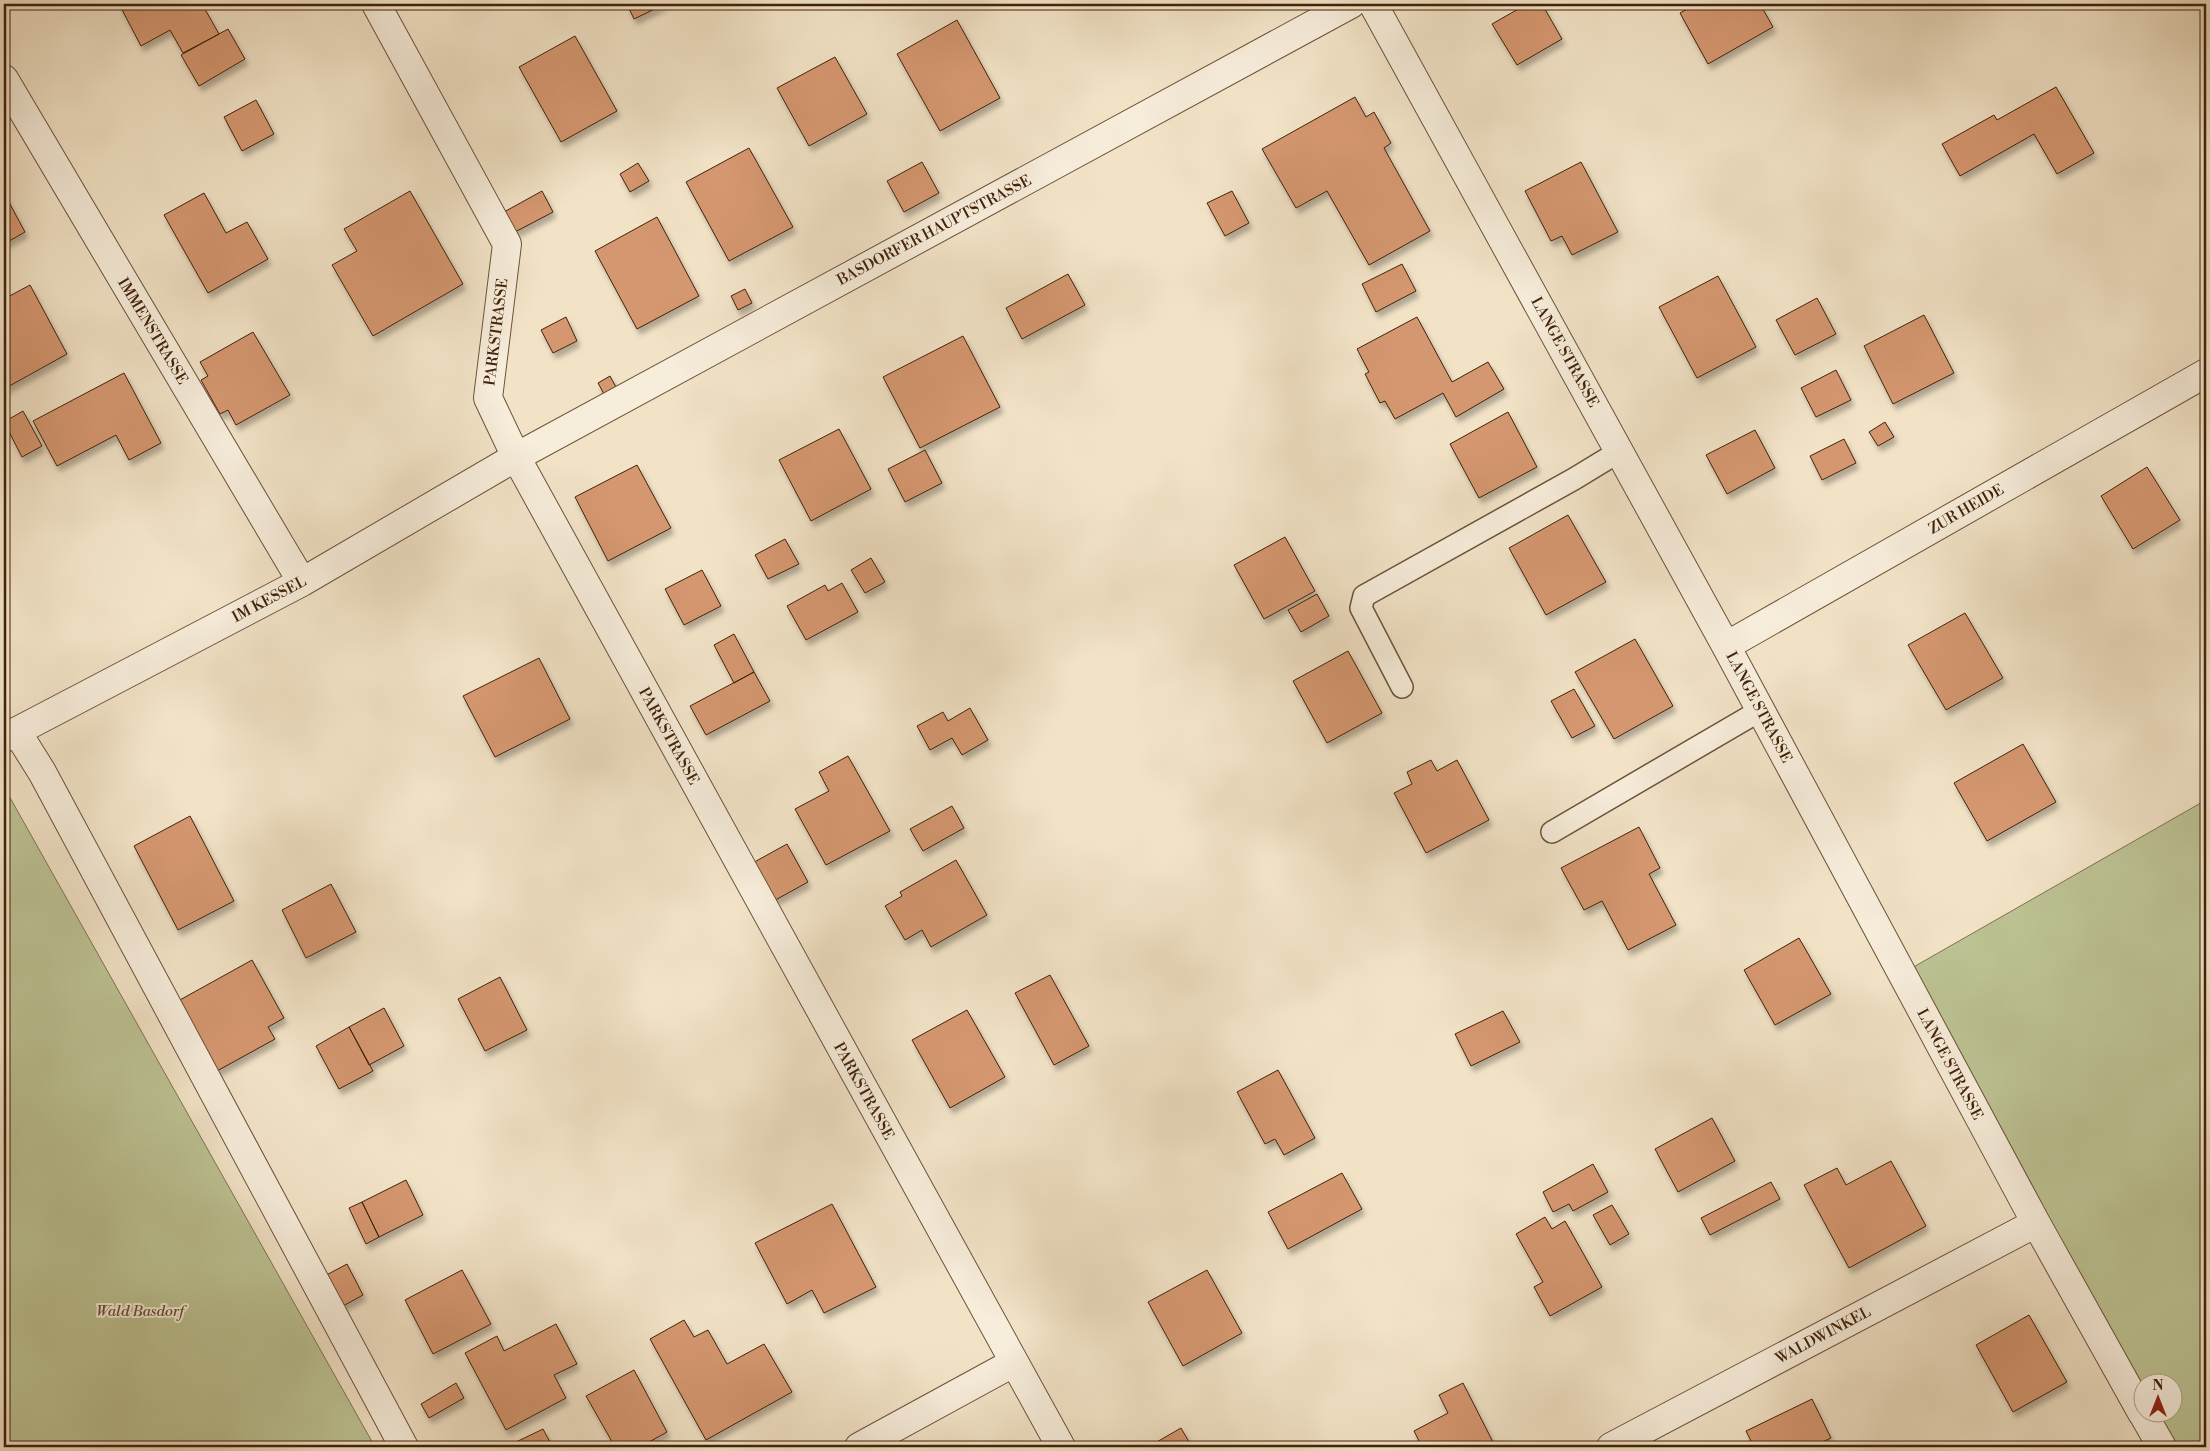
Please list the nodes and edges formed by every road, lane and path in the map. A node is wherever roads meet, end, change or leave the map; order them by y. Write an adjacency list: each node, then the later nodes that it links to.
1 (376, 4): 7 (street, PARKSTRASSE)
2 (1351, 4): 7 (street, BASDORFER HAUPTSTRASSE)
3 (1373, 4): 6 (street, LANGE STRASSE)
4 (4, 80): 8 (street, IMMENSTRASSE)
5 (2206, 373): 9 (street, ZUR HEIDE)
6 (1620, 451): 9 (street, LANGE STRASSE); 10 (lane)
7 (516, 457): 8 (street, IM KESSEL); 15 (street, PARKSTRASSE)
8 (302, 582): 12 (street, IM KESSEL)
9 (1726, 646): 11 (street, LANGE STRASSE)
10 (1402, 686)
11 (1761, 710): 13 (lane); 14 (street, LANGE STRASSE)
12 (10, 735): 18 (street)
13 (1552, 832)
14 (2036, 1223): 16 (street, LANGE STRASSE); 21 (street, WALDWINKEL)
15 (1013, 1363): 19 (street); 20 (street, PARKSTRASSE)
16 (2132, 1393)
17 (2149, 1424): 22 (street, LANGE STRASSE)
18 (404, 1447)
19 (859, 1447)
20 (1060, 1447)
21 (1611, 1447)
22 (2162, 1447)

